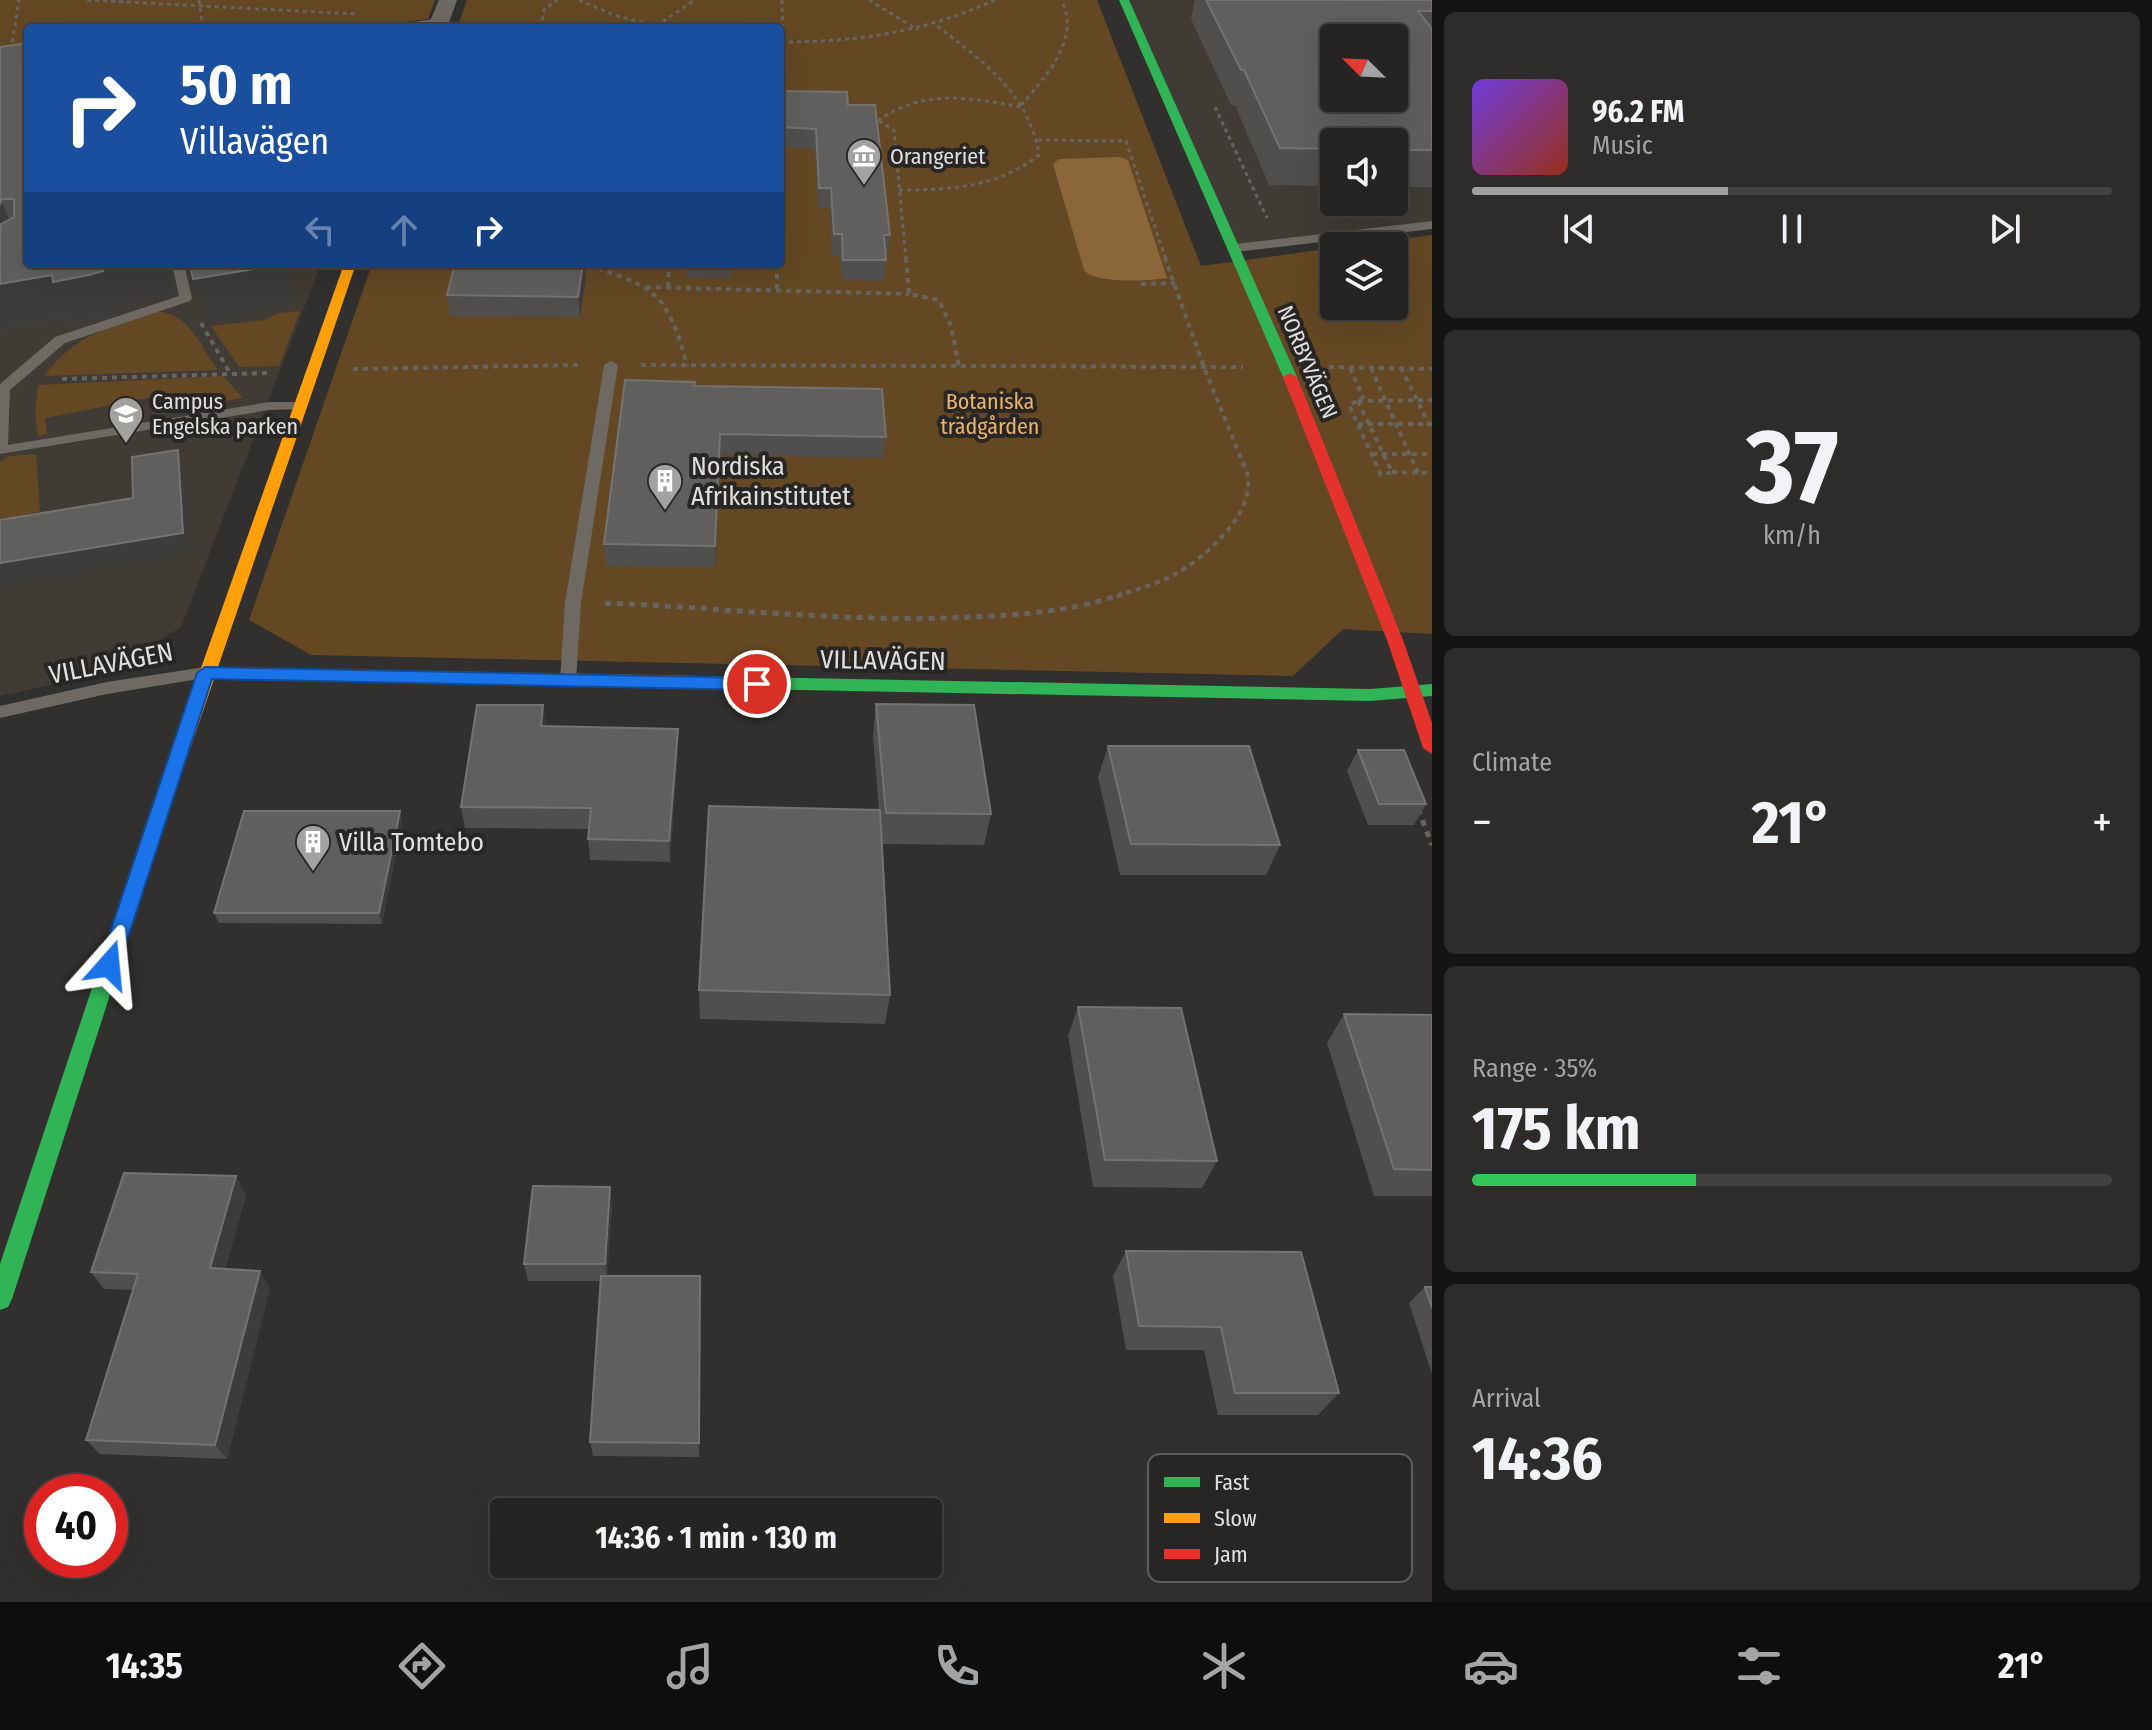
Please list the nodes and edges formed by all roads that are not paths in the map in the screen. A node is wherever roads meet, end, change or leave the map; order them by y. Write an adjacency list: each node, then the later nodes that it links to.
1 (448, 0): 3 (street)
2 (1124, 0): 5 (street, NORBYVÄGEN)
3 (438, 24)
4 (1432, 225): 5 (lane)
5 (1235, 248): 14 (street, NORBYVÄGEN)
6 (179, 268): 9 (lane)
7 (349, 268): 10 (street)
8 (611, 365): 13 (lane)
9 (5, 386): 11 (lane)
10 (299, 406): 11 (lane); 12 (street)
11 (1, 451)
12 (205, 673): 13 (street, VILLAVÄGEN); 16 (lane, VILLAVÄGEN); 18 (street)
13 (568, 681): 14 (street, VILLAVÄGEN)
14 (1412, 690): 15 (street, VILLAVÄGEN); 17 (street, NORBYVÄGEN)
15 (1432, 690)
16 (0, 712)
17 (1432, 748)
18 (0, 1299)

